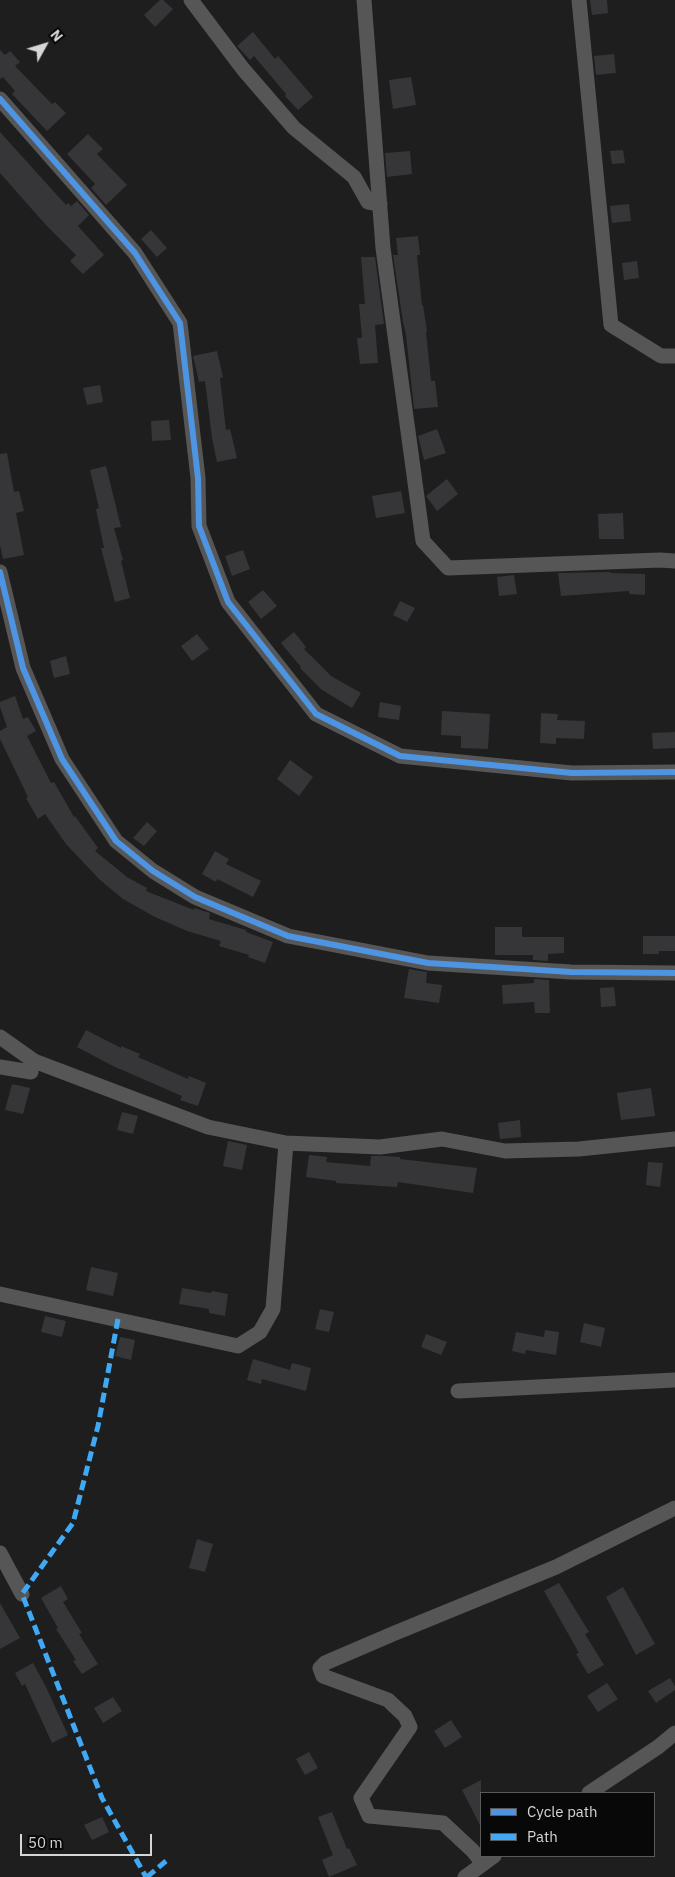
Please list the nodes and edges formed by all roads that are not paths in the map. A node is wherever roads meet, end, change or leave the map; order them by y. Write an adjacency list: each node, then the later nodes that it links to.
1 (191, 0): 5 (street)
2 (364, 0): 5 (street)
3 (579, 0): 6 (street)
4 (0, 99): 9 (street)
5 (380, 204): 7 (street)
6 (675, 356)
7 (675, 561)
8 (0, 572): 10 (street)
9 (675, 772)
10 (675, 973)
11 (0, 1037): 15 (street)
12 (0, 1067): 13 (street)
13 (31, 1072)
14 (675, 1139): 15 (street)
15 (286, 1143): 16 (street)
16 (0, 1294)
17 (675, 1380): 18 (street)
18 (458, 1390)
19 (675, 1508): 24 (street)
20 (0, 1553): 21 (street)
21 (22, 1594)
22 (675, 1733): 23 (street)
23 (590, 1792)
24 (480, 1855)
25 (488, 1860): 26 (street)
26 (465, 1877)

